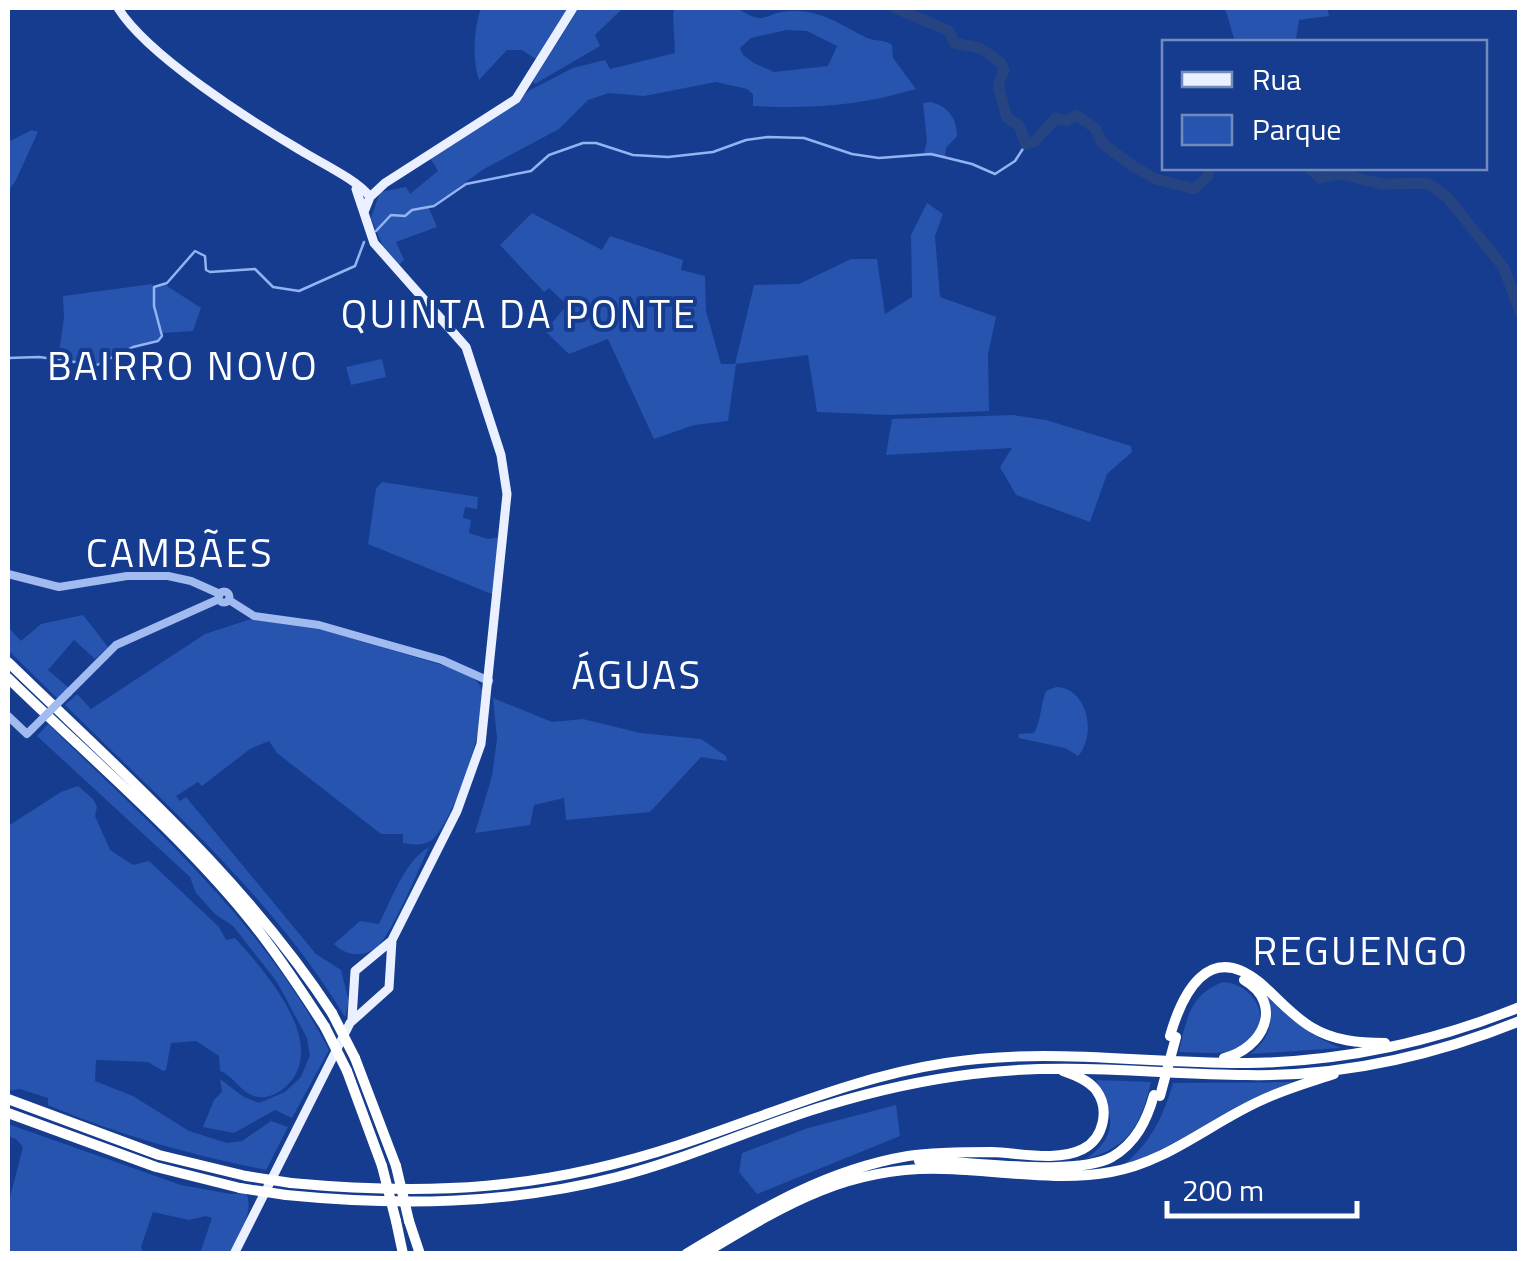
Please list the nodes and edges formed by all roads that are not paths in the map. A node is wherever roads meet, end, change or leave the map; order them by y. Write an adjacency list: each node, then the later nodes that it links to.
1 (118, 8): 4 (main road)
2 (573, 8): 3 (main road)
3 (385, 182): 4 (main road); 5 (main road)
4 (358, 187): 5 (main road); 6 (main road)
5 (370, 197): 6 (main road)
6 (364, 212): 10 (main road)
7 (8, 574): 8 (street)
8 (223, 598): 11 (street); 14 (street, bridge)
9 (8, 662): 35 (highway, bridge)
10 (490, 668): 11 (street); 13 (main road)
11 (470, 671): 13 (street)
12 (8, 678): 34 (highway, bridge)
13 (489, 681): 15 (main road)
14 (8, 716)
15 (392, 940): 16 (main road); 17 (main road)
16 (366, 962): 17 (main road); 18 (main road)
17 (389, 971): 19 (main road)
18 (354, 987): 19 (main road); 22 (main road)
19 (374, 999): 22 (main road)
20 (1520, 1007): 24 (highway)
21 (1520, 1020): 26 (highway)
22 (350, 1024): 33 (main road)
23 (1173, 1036): 24 (highway); 25 (highway); 28 (highway, bridge)
24 (1402, 1043): 25 (highway)
25 (1205, 1062): 29 (highway, bridge)
26 (1359, 1067): 27 (highway); 32 (highway)
27 (1058, 1069): 30 (highway, bridge); 31 (highway)
28 (1157, 1096): 31 (highway); 32 (highway)
29 (8, 1100)
30 (8, 1114)
31 (854, 1168): 36 (highway)
32 (1043, 1174): 37 (highway)
33 (234, 1254)
34 (403, 1254)
35 (417, 1254)
36 (686, 1254)
37 (703, 1254)

